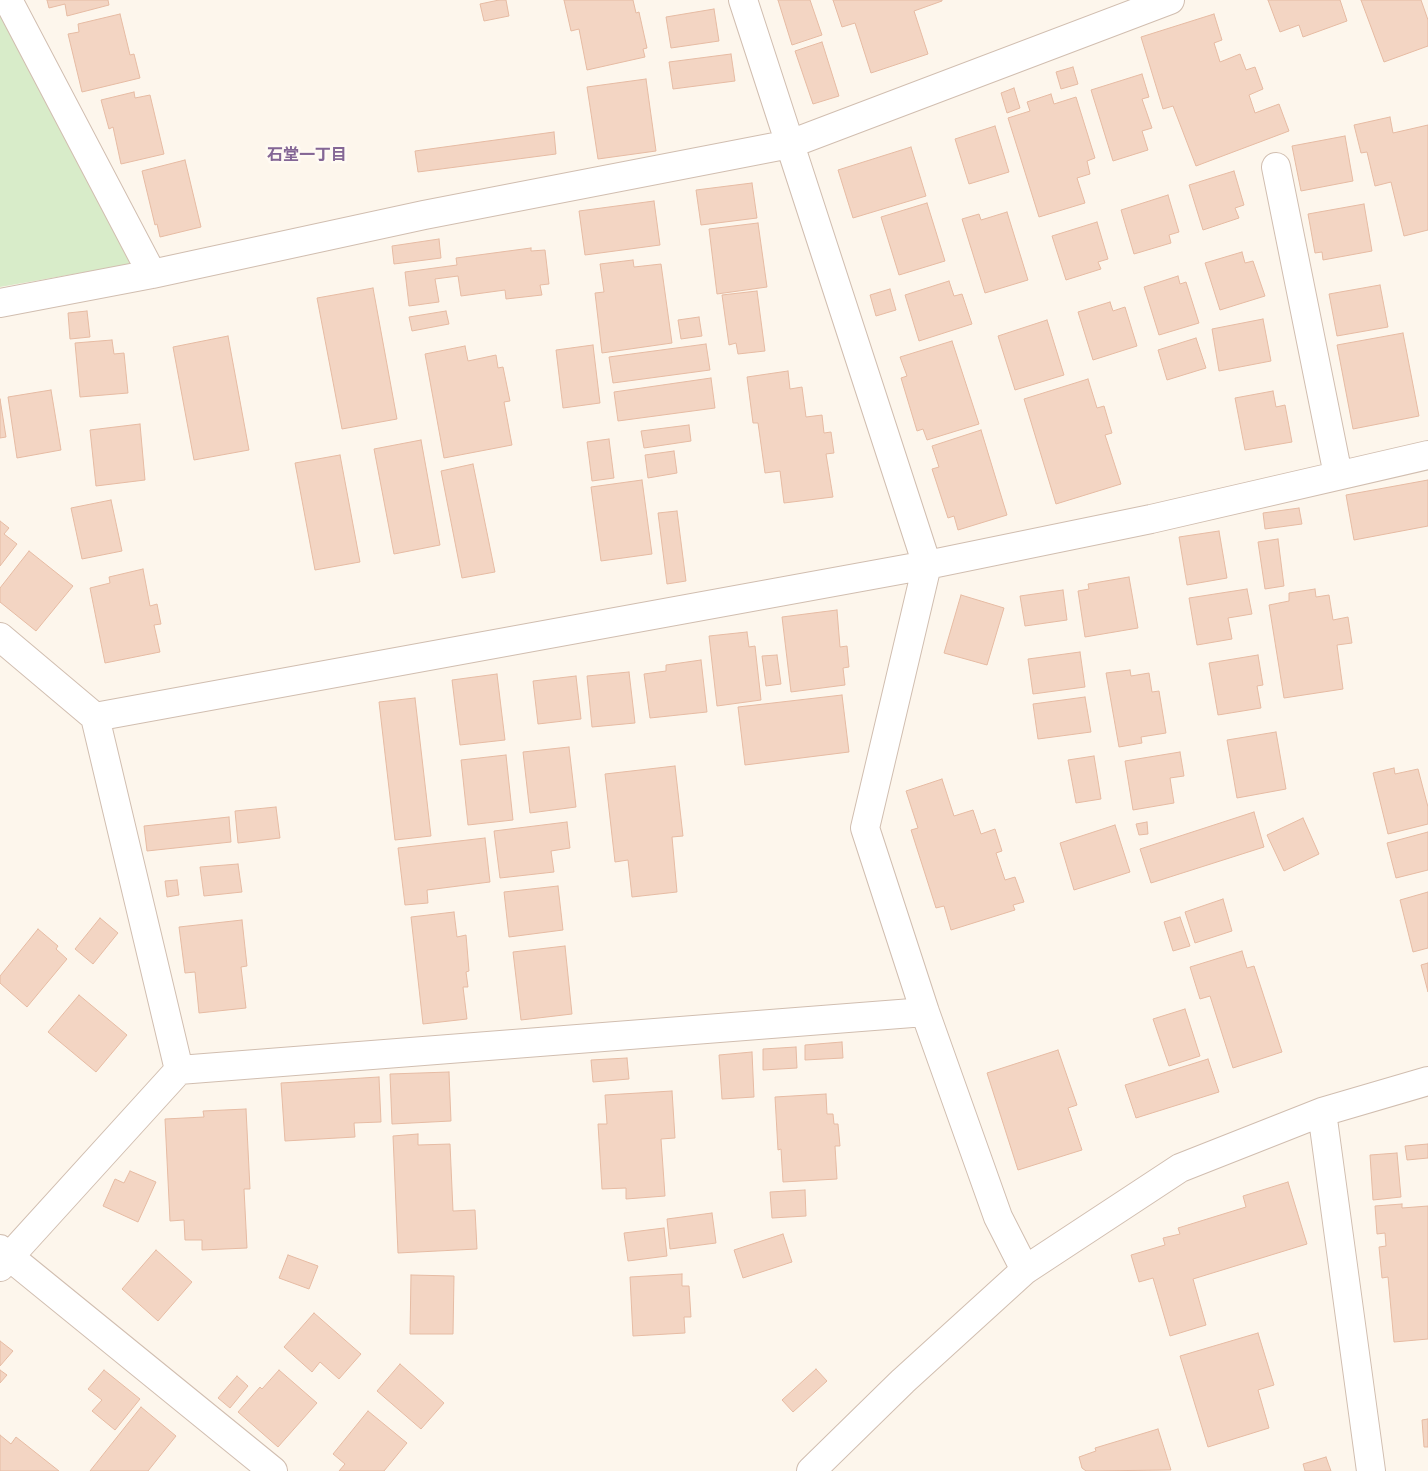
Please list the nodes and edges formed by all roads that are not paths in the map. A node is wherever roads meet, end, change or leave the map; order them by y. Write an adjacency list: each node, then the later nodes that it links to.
1 (8, 0): 6 (street)
2 (743, 0): 4 (street)
3 (1170, 0): 4 (street)
4 (790, 144): 6 (street); 10 (street)
5 (1276, 167): 9 (street)
6 (152, 274): 7 (street)
7 (0, 303)
8 (1428, 455): 9 (street)
9 (1338, 475): 10 (street)
10 (926, 565): 12 (street); 13 (street)
11 (0, 637): 12 (street)
12 (95, 717): 14 (street)
13 (925, 1012): 14 (street); 18 (street)
14 (179, 1070): 17 (street)
15 (1428, 1081): 16 (street)
16 (1322, 1112): 18 (street); 21 (street)
17 (3, 1258): 19 (street)
18 (1025, 1270): 20 (street)
19 (273, 1471)
20 (811, 1471)
21 (1371, 1471)

